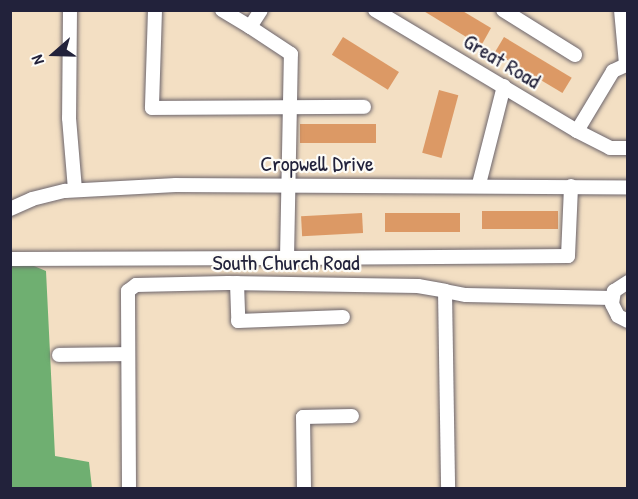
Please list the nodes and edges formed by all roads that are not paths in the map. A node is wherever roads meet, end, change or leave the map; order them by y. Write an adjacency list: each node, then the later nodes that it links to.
1 (70, 10): 21 (street)
2 (156, 10): 13 (street)
3 (222, 10): 9 (street)
4 (261, 10): 9 (street)
5 (375, 10): 8 (street, Great Road)
6 (503, 10): 10 (street)
7 (621, 10): 11 (street)
8 (394, 16): 12 (street, Great Road)
9 (250, 27): 13 (street)
10 (575, 55)
11 (627, 64): 15 (street)
12 (504, 86): 15 (street, Great Road); 17 (street)
13 (289, 107): 14 (street); 18 (street)
14 (364, 107)
15 (577, 131): 16 (street, Great Road)
16 (627, 148)
17 (479, 184): 18 (street, Cropwell Drive); 19 (street, Cropwell Drive)
18 (288, 186): 21 (street, Cropwell Drive); 23 (street)
19 (571, 186): 20 (street, Cropwell Drive); 23 (street)
20 (627, 187)
21 (75, 190): 22 (street, Cropwell Drive)
22 (10, 209)
23 (287, 258): 24 (street)
24 (10, 260)
25 (627, 282): 28 (street)
26 (237, 284): 27 (street, South Church Road); 29 (street); 31 (street, South Church Road)
27 (445, 291): 28 (street, South Church Road); 36 (street)
28 (612, 298): 30 (street)
29 (343, 317)
30 (627, 321)
31 (127, 354): 32 (street); 34 (street, South Church Road)
32 (59, 355)
33 (352, 416): 35 (street)
34 (129, 489)
35 (304, 489)
36 (448, 489)

